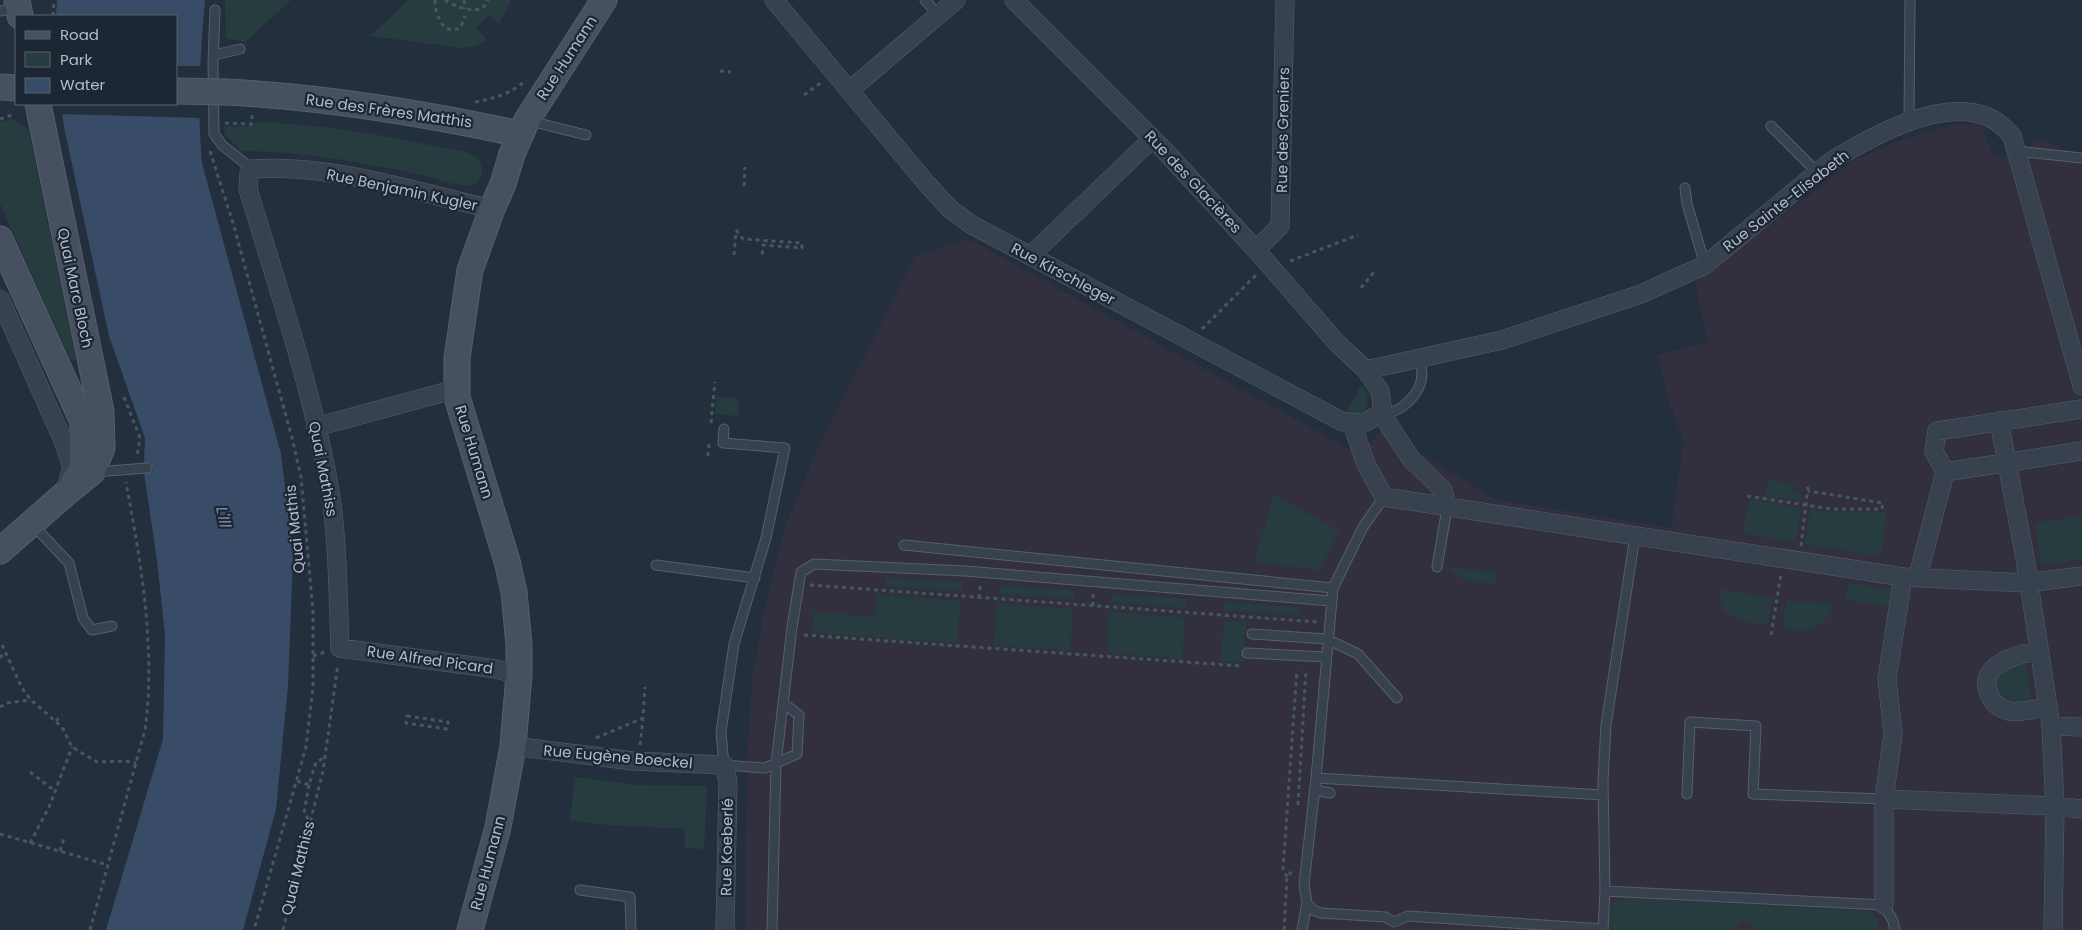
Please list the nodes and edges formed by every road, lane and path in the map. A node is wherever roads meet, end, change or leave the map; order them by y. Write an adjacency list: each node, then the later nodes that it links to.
1 (54, 0): 15 (path)
2 (435, 0): 16 (path)
3 (446, 0): 13 (path)
4 (464, 0): 13 (path)
5 (488, 0): 13 (path)
6 (604, 0): 33 (street, Rue Humann)
7 (774, 0): 23 (street, Rue Kirschleger)
8 (925, 0): 17 (lane)
9 (956, 0): 17 (street)
10 (1014, 0): 35 (street, Rue des Glacières)
11 (1285, 0): 47 (street, Rue des Greniers)
12 (1910, 0): 30 (lane)
13 (465, 9)
14 (215, 10): 19 (lane)
15 (53, 15)
16 (466, 16)
17 (938, 16): 23 (street)
18 (240, 49): 19 (lane)
19 (214, 55): 40 (lane)
20 (720, 71): 21 (path)
21 (731, 72)
22 (531, 76): 26 (path)
23 (850, 90): 49 (street, Rue Kirschleger)
24 (178, 91): 33 (street, Rue des Frères Matthis, bridge)
25 (7, 93): 28 (path)
26 (470, 104)
27 (38, 105): 76 (street, Quai Marc Bloch)
28 (0, 119)
29 (219, 123): 31 (path)
30 (1909, 123): 37 (street, Rue Sainte-Elisabeth); 41 (street, Rue Sainte-Elisabeth)
31 (252, 124)
32 (1771, 126): 41 (lane)
33 (524, 127): 34 (lane); 44 (street, Rue Humann)
34 (586, 135)
35 (1152, 139): 47 (street, Rue des Glacières); 49 (street)
36 (209, 148): 147 (path, Quai Mathis)
37 (2016, 151): 38 (lane); 60 (street, Rue Sainte-Elisabeth)
38 (2082, 158)
39 (745, 167): 42 (path)
40 (252, 169): 44 (street, Rue Benjamin Kugler); 67 (street, Quai Mathiss)
41 (1818, 173): 51 (street, Rue Sainte-Elisabeth)
42 (744, 186)
43 (1685, 188): 51 (lane)
44 (492, 208): 61 (street, Rue Humann)
45 (1358, 236): 52 (path)
46 (0, 239): 79 (street)
47 (1256, 250): 52 (street, Rue des Glacières)
48 (734, 256): 50 (path)
49 (1030, 256): 56 (street, Rue Kirschleger)
50 (762, 258)
51 (1704, 265): 57 (street, Rue Sainte-Elisabeth)
52 (1271, 267): 56 (path); 58 (street, Rue des Glacières)
53 (1374, 272): 54 (path)
54 (1361, 288)
55 (0, 299): 79 (street)
56 (1189, 342): 66 (street, Rue Kirschleger)
57 (1420, 358): 58 (street, Rue Sainte-Elisabeth); 64 (lane)
58 (1366, 370): 64 (street)
59 (715, 382): 68 (path)
60 (2082, 386)
61 (456, 389): 67 (street); 124 (street, Rue Humann)
62 (124, 397): 75 (path)
63 (2082, 408): 65 (street)
64 (1381, 413): 66 (street); 83 (street)
65 (2000, 421): 73 (street); 77 (street)
66 (1352, 424): 81 (street)
67 (316, 427): 113 (street, Quai Mathiss)
68 (711, 428)
69 (724, 428): 94 (lane)
70 (710, 438): 72 (path)
71 (2082, 451): 73 (street)
72 (708, 456)
73 (2008, 462): 77 (street); 96 (street)
74 (147, 468): 75 (lane)
75 (137, 469): 76 (lane)
76 (92, 472): 79 (street)
77 (1945, 472): 93 (street)
78 (126, 482): 142 (path)
79 (64, 494): 84 (street)
80 (1747, 496): 82 (path)
81 (1384, 497): 83 (street); 98 (lane)
82 (1806, 505): 82 (path); 88 (path)
83 (1447, 508): 85 (street); 91 (lane)
84 (31, 523): 87 (street); 106 (lane)
85 (1635, 536): 88 (street); 152 (lane)
86 (904, 545): 89 (lane)
87 (0, 551)
88 (1791, 560): 93 (street); 109 (path)
89 (1070, 562): 95 (lane); 98 (lane)
90 (656, 565): 94 (lane)
91 (1437, 567)
92 (2082, 576): 96 (street)
93 (1910, 577): 96 (street); 154 (street)
94 (755, 578): 143 (lane)
95 (1069, 580): 97 (lane); 100 (lane)
96 (2027, 583): 115 (street)
97 (799, 585): 101 (path); 107 (lane)
98 (1333, 588): 100 (lane)
99 (1093, 599): 101 (path)
100 (1330, 601): 105 (lane)
101 (1093, 606): 103 (path)
102 (1204, 608): 103 (path)
103 (1204, 614): 104 (path)
104 (1309, 621): 105 (path); 110 (path)
105 (1328, 623): 111 (lane)
106 (112, 626)
107 (791, 634): 120 (path); 128 (lane)
108 (1252, 634): 110 (lane)
109 (1771, 636)
110 (1308, 637): 111 (lane)
111 (1328, 638): 117 (lane); 126 (lane)
112 (2, 646): 114 (path)
113 (340, 648): 124 (street, Rue Alfred Picard); 140 (path, Quai Mathiss)
114 (5, 651): 119 (path); 127 (path)
115 (2038, 651): 130 (street); 130 (street)
116 (1247, 653): 118 (lane)
117 (1326, 654): 118 (lane); 146 (lane)
118 (1307, 656): 123 (path)
119 (0, 658)
120 (1248, 666)
121 (1287, 669): 122 (path)
122 (1297, 670): 123 (path); 165 (path)
123 (1306, 670): 156 (path)
124 (519, 675): 137 (street, Rue Humann)
125 (646, 687): 133 (path)
126 (1397, 698)
127 (31, 700): 129 (path); 134 (path)
128 (783, 703): 144 (lane); 144 (lane)
129 (0, 707)
130 (2047, 707): 135 (street)
131 (62, 715): 134 (path)
132 (407, 716): 132 (path)
133 (643, 718): 139 (path); 141 (path)
134 (56, 721): 138 (path)
135 (2051, 726): 136 (street); 155 (street)
136 (2082, 726)
137 (513, 746): 139 (street, Rue Eugène Boeckel); 174 (street, Rue Humann)
138 (72, 747): 142 (path); 150 (path)
139 (564, 752): 141 (street, Rue Eugène Boeckel)
140 (325, 758): 148 (path); 158 (path, Quai Mathiss)
141 (638, 761): 143 (street, Rue Eugène Boeckel)
142 (136, 763): 163 (path)
143 (724, 764): 144 (lane); 176 (street, Rue Koeberlé)
144 (776, 764): 177 (lane)
145 (30, 772): 150 (path)
146 (1316, 778): 149 (lane); 152 (lane)
147 (297, 781): 148 (path); 172 (path, Quai Mathis)
148 (309, 784): 158 (path)
149 (1315, 790): 151 (lane); 168 (lane)
150 (55, 791): 161 (path)
151 (1330, 793)
152 (1603, 794): 167 (lane)
153 (1687, 794): 154 (lane)
154 (1884, 799): 155 (street); 169 (street)
155 (2055, 806): 157 (street); 182 (street)
156 (1298, 809)
157 (2082, 810)
158 (310, 822): 173 (path, Quai Mathiss)
159 (0, 834): 161 (path)
160 (64, 838): 162 (path)
161 (30, 843): 162 (path)
162 (60, 852): 163 (path)
163 (108, 864): 171 (path)
164 (1294, 869): 165 (path)
165 (1287, 877): 178 (path)
166 (580, 890): 175 (lane)
167 (1605, 891): 169 (lane); 180 (lane)
168 (1307, 903): 170 (lane); 179 (lane)
169 (1884, 905): 181 (lane)
170 (1394, 926): 180 (lane)
171 (90, 930)
172 (254, 930)
173 (283, 930)
174 (470, 930)
175 (631, 930)
176 (725, 930)
177 (772, 930)
178 (1284, 930)
179 (1302, 930)
180 (1603, 930)
181 (1895, 930)
182 (2053, 930)

